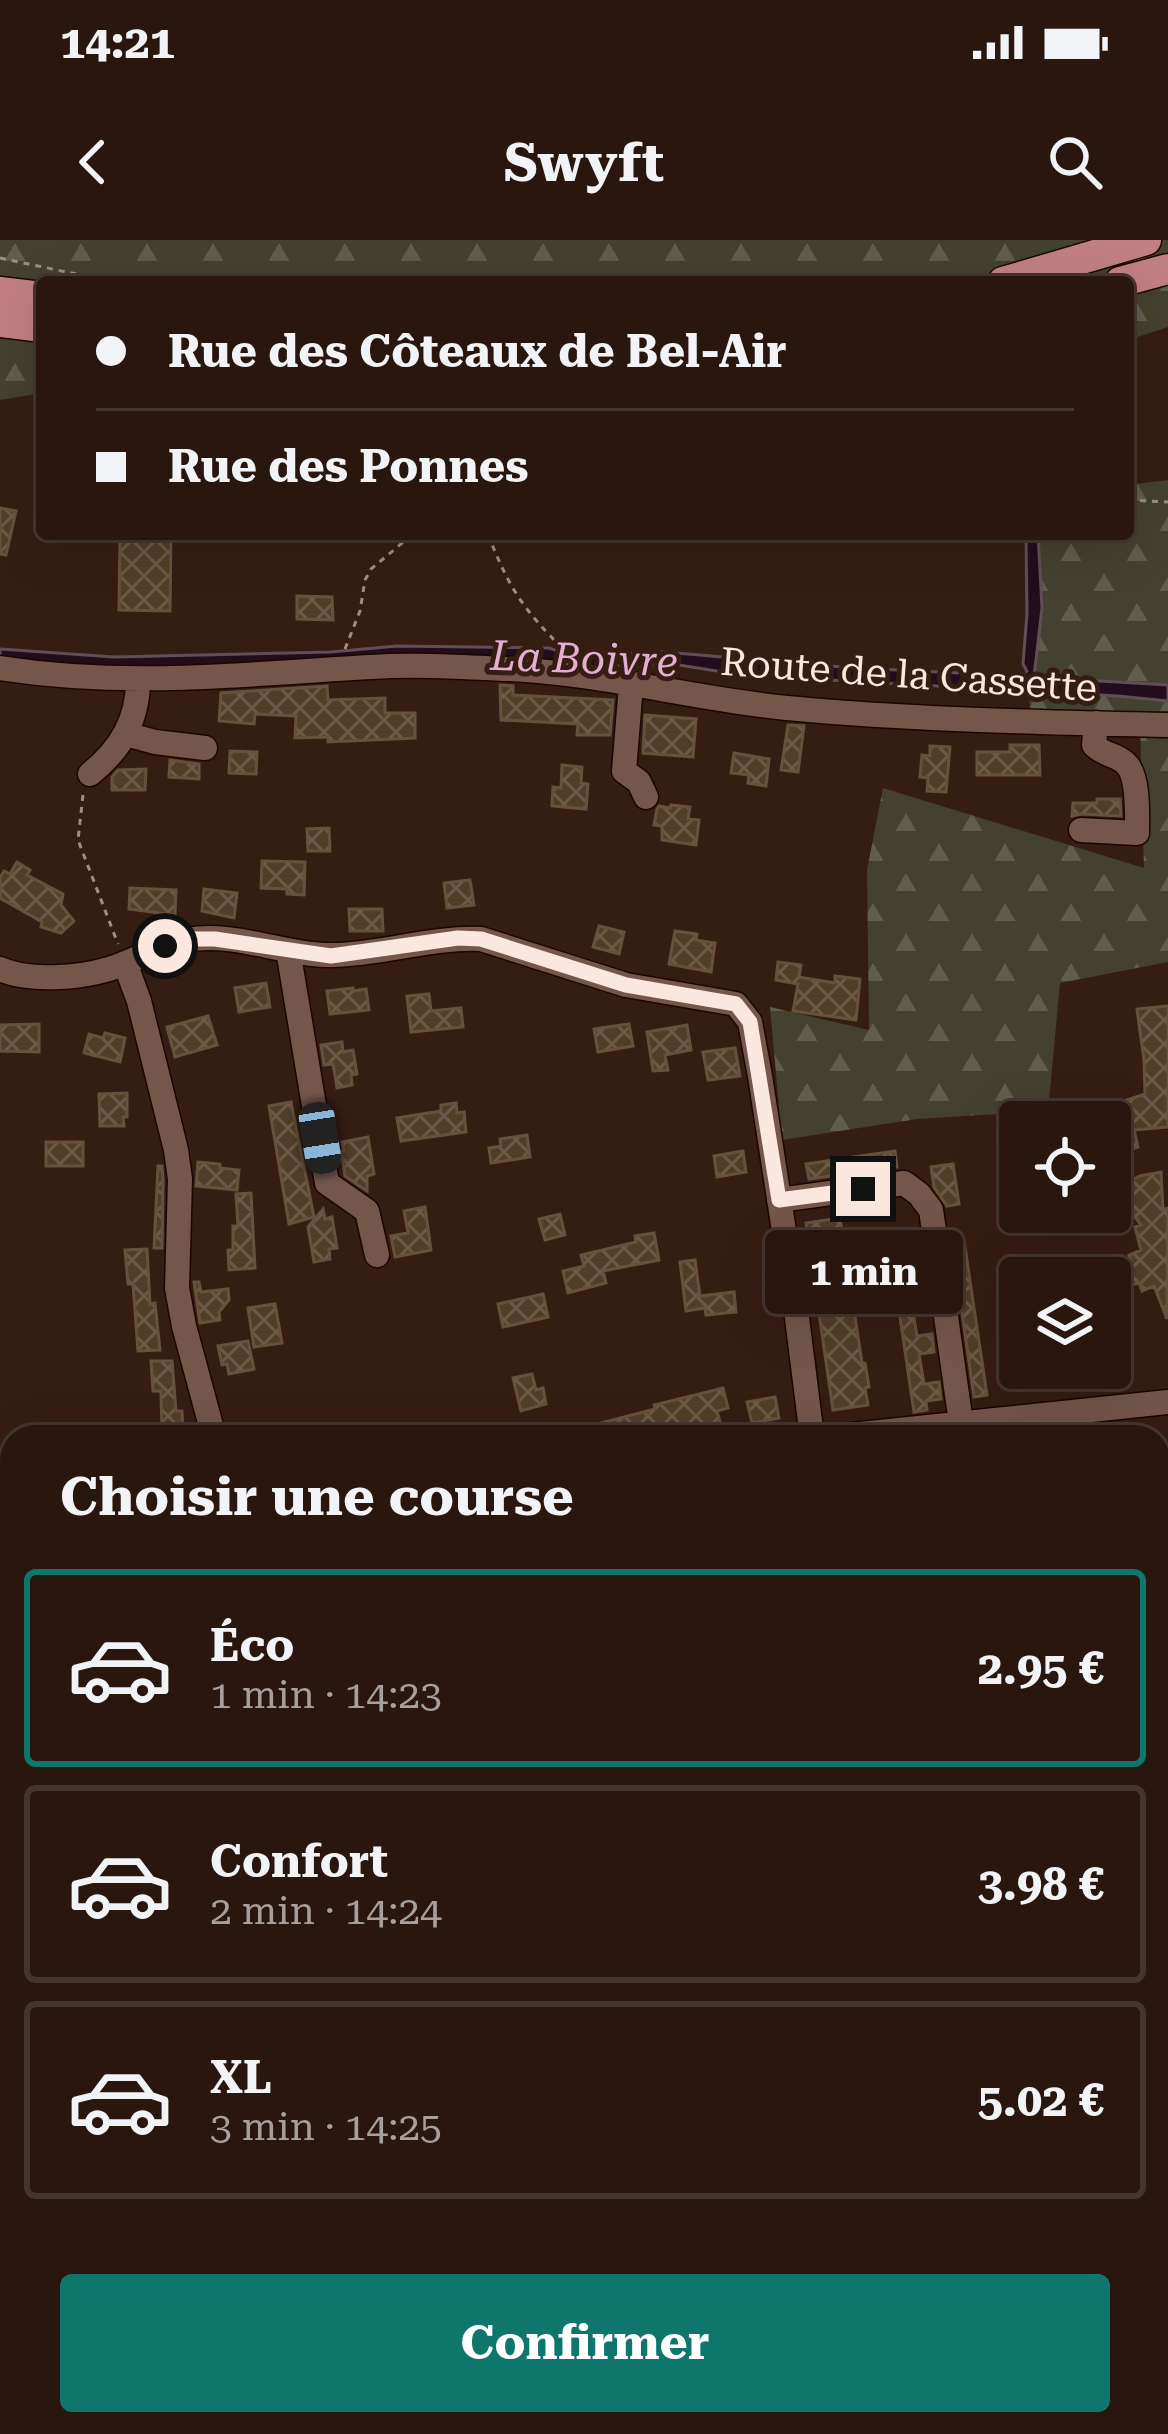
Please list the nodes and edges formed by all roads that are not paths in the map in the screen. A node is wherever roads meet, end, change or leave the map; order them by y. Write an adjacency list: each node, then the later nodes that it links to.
1 (1146, 240): 3 (main road)
2 (1168, 269): 4 (main road)
3 (1023, 276)
4 (1134, 278)
5 (0, 292): 6 (main road)
6 (36, 296)
7 (0, 322): 8 (main road)
8 (36, 326)
9 (0, 668): 10 (street, Route de la Cassette)
10 (138, 680): 11 (street, Route de la Cassette); 14 (street)
11 (631, 685): 12 (street, Route de la Cassette); 17 (street)
12 (1096, 723): 13 (street, Route de la Cassette); 18 (street)
13 (1168, 724)
14 (126, 734): 15 (street); 16 (street)
15 (205, 748)
16 (90, 774)
17 (646, 797)
18 (1081, 830)
19 (288, 950): 20 (street); 22 (street); 23 (street)
20 (125, 963): 21 (street); 26 (street)
21 (0, 969)
22 (779, 1200): 25 (street); 27 (street)
23 (377, 1256)
24 (1168, 1402): 25 (street)
25 (961, 1423): 28 (street)
26 (211, 1425)
27 (810, 1425)
28 (943, 1425)

